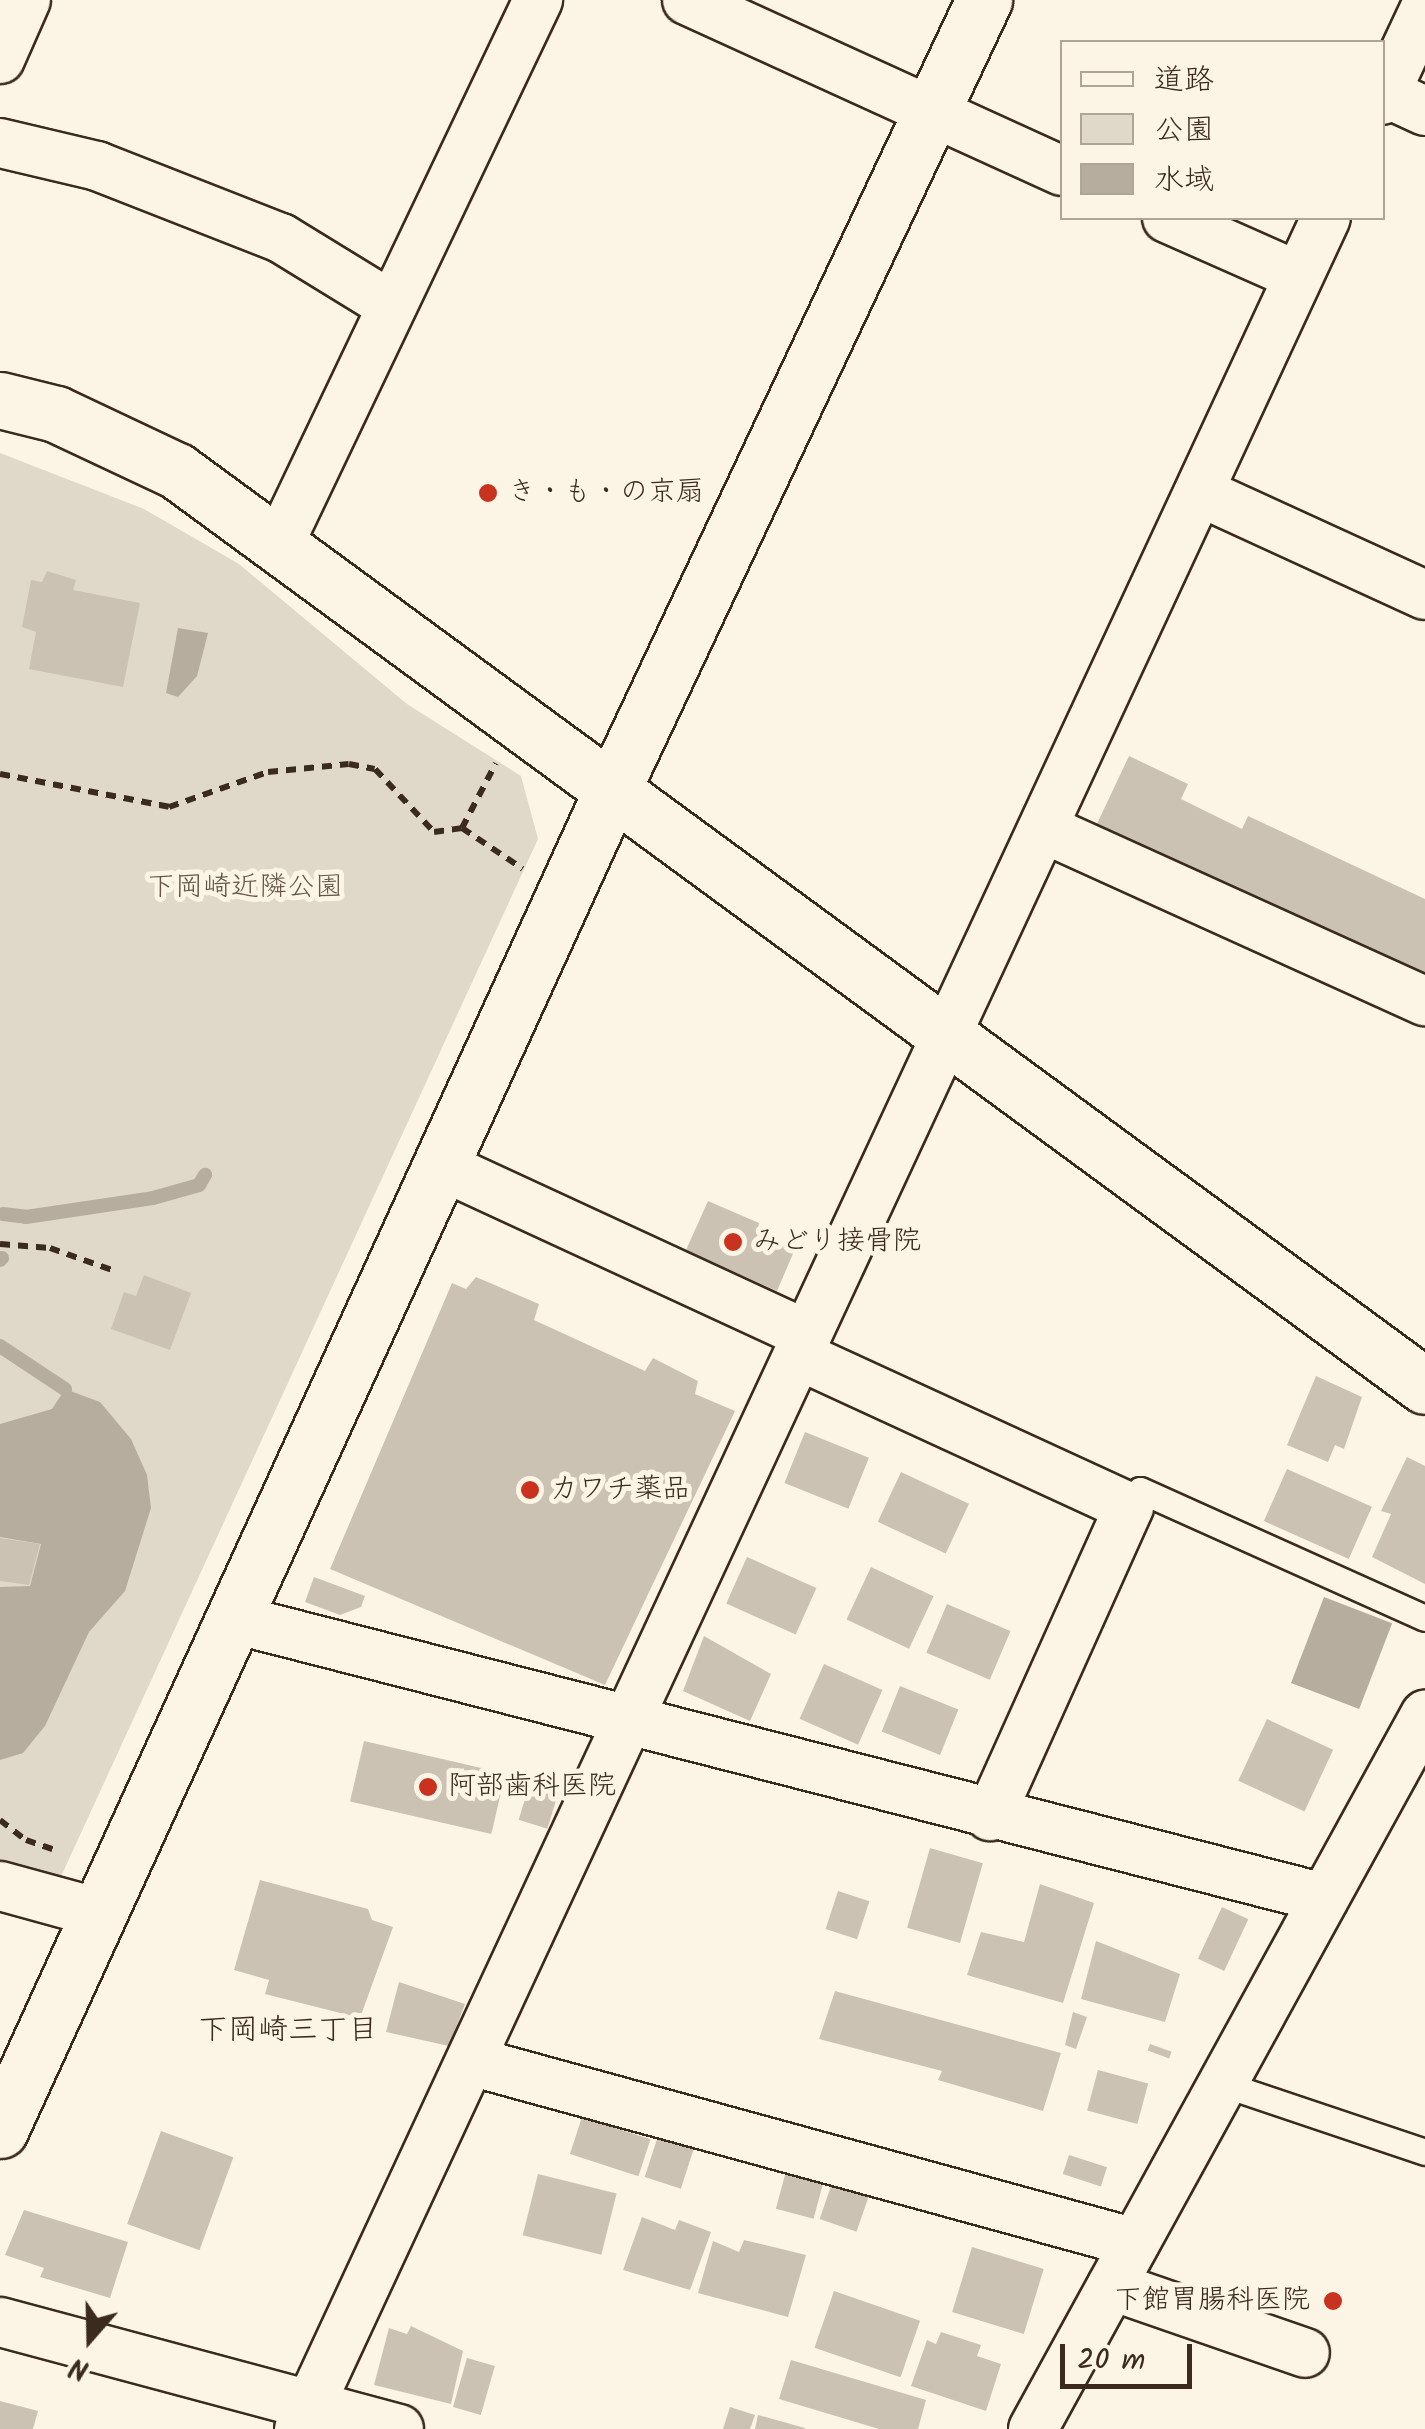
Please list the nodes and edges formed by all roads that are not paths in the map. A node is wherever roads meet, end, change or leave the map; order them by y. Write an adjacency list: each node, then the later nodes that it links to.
1 (26, 0): 6 (street)
2 (538, 0): 14 (street)
3 (687, 0): 8 (street)
4 (984, 0): 8 (street)
5 (1425, 8): 7 (street)
6 (0, 59)
7 (1398, 101)
8 (932, 112): 10 (street); 19 (street)
9 (0, 144): 14 (street)
10 (1060, 170)
11 (1172, 220): 13 (street)
12 (1325, 220): 13 (street)
13 (1298, 276): 16 (street)
14 (392, 306): 17 (street)
15 (0, 400): 17 (street)
16 (1200, 492): 18 (street); 20 (street)
17 (279, 544): 19 (street)
18 (1425, 595)
19 (614, 786): 22 (street); 23 (street)
20 (1045, 829): 21 (street); 22 (street)
21 (1425, 1002)
22 (945, 1036): 24 (street); 25 (street)
23 (442, 1166): 24 (street); 28 (street)
24 (802, 1345): 26 (street); 30 (street)
25 (1425, 1386)
26 (1129, 1507): 27 (lane); 31 (street)
27 (1425, 1618)
28 (238, 1620): 30 (street); 34 (street)
29 (1425, 1715): 33 (street)
30 (627, 1720): 31 (street); 35 (street)
31 (990, 1816): 33 (street)
32 (0, 1886): 34 (street)
33 (1324, 1898): 36 (street)
34 (99, 1913): 37 (street)
35 (474, 2062): 39 (street); 43 (street)
36 (1222, 2084): 38 (lane); 39 (street)
37 (0, 2130)
38 (1425, 2152)
39 (1135, 2243): 40 (street)
40 (1112, 2286): 42 (street); 45 (street)
41 (0, 2322): 43 (street)
42 (1306, 2353)
43 (305, 2417): 44 (street)
44 (399, 2429)
45 (1033, 2429)

